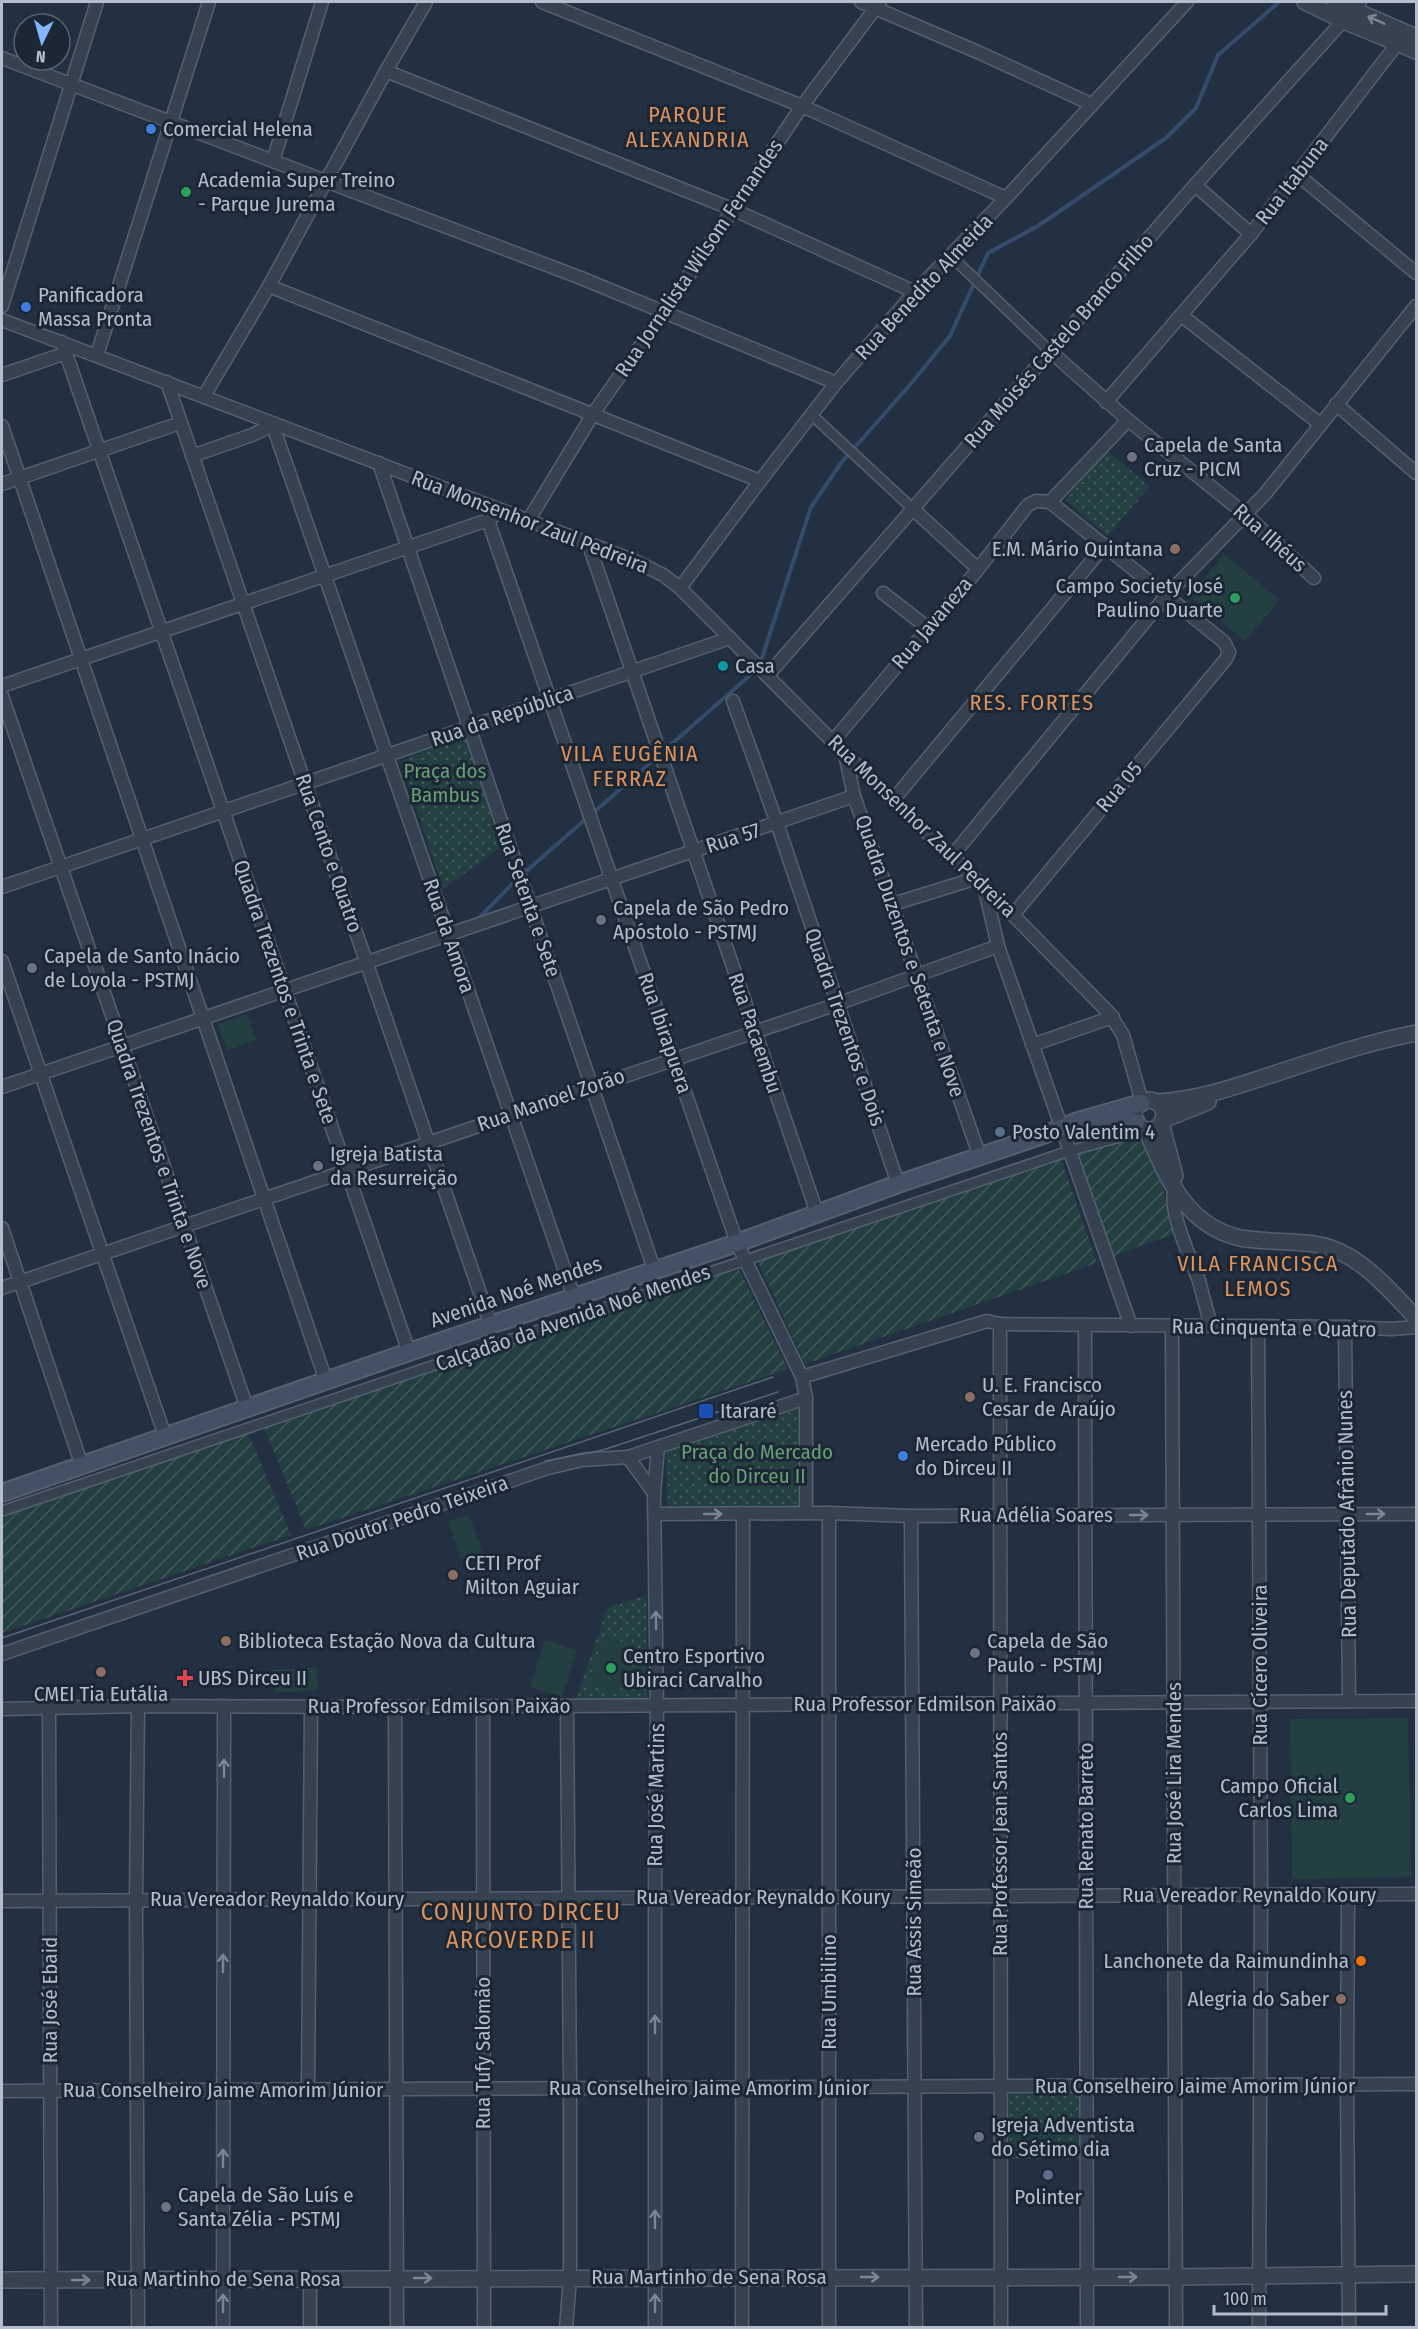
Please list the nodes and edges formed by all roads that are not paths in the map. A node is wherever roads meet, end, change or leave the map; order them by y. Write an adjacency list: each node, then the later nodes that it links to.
1 (97, 2): 17 (street)
2 (209, 2): 20 (street)
3 (322, 2): 21 (street)
4 (426, 2): 16 (street)
5 (542, 2): 19 (street)
6 (861, 2): 10 (street)
7 (1187, 2): 18 (street, Rua Benedito Almeida)
8 (1306, 2): 11 (street)
9 (1335, 2): 11 (street)
10 (878, 4): 18 (street); 19 (street, Rua Jornalista Wilsom Fernandes)
11 (1352, 11): 12 (street, one-way to 11); 13 (street); 24 (street, Rua Moisés Castelo Branco Filho)
12 (1416, 37)
13 (1397, 44): 14 (street); 22 (street, Rua Itabuna)
14 (1416, 51)
15 (2, 58): 17 (street)
16 (386, 70): 23 (street); 26 (street)
17 (72, 84): 20 (street); 32 (street)
18 (1091, 104): 25 (street, Rua Benedito Almeida)
19 (802, 106): 25 (street); 26 (street, Rua Jornalista Wilsom Fernandes)
20 (171, 121): 21 (street); 39 (street)
21 (273, 161): 23 (street)
22 (1298, 174): 27 (street, Rua Itabuna); 29 (street)
23 (326, 181): 30 (street); 34 (street)
24 (1195, 185): 27 (street); 38 (street, Rua Moisés Castelo Branco Filho)
25 (1006, 198): 31 (street, Rua Benedito Almeida)
26 (732, 209): 31 (street); 34 (street, Rua Jornalista Wilsom Fernandes)
27 (1251, 234): 35 (street, Rua Itabuna)
28 (955, 260): 38 (street, Rua Ilhéus)
29 (1416, 273)
30 (269, 286): 43 (street); 46 (street)
31 (915, 292): 42 (street, Rua Benedito Almeida)
32 (2, 306)
33 (1416, 306): 45 (street)
34 (665, 311): 42 (street); 46 (street, Rua Jornalista Wilsom Fernandes)
35 (1181, 315): 44 (street, Rua Itabuna); 50 (street)
36 (2, 320): 37 (street, Rua Monsenhor Zaul Pedreira)
37 (64, 348): 39 (street, Rua Monsenhor Zaul Pedreira); 40 (street); 53 (street, Quadra Trezentos e Trinta e Sete)
38 (1050, 351): 44 (street, Rua Ilhéus); 61 (street, Rua Moisés Castelo Branco Filho)
39 (97, 355): 41 (street, Rua Monsenhor Zaul Pedreira)
40 (2, 375)
41 (167, 382): 43 (street, Rua Monsenhor Zaul Pedreira); 49 (street, Rua Cento e Quatro)
42 (836, 383): 47 (street, Rua Benedito Almeida)
43 (204, 396): 51 (street, Rua Monsenhor Zaul Pedreira)
44 (1106, 402): 48 (street, Rua Ilhéus)
45 (1336, 404): 50 (street); 56 (street)
46 (593, 414): 58 (street); 65 (street, Rua Jornalista Wilsom Fernandes)
47 (812, 415): 58 (street, Rua Benedito Almeida); 61 (street)
48 (1128, 420): 60 (street); 63 (street, Rua Ilhéus)
49 (180, 423): 53 (street); 54 (street, Rua Cento e Quatro)
50 (1320, 424): 63 (street)
51 (274, 425): 54 (street); 55 (street, Rua Monsenhor Zaul Pedreira); 70 (street, Rua da Amora)
52 (2, 426): 57 (street)
53 (100, 450): 57 (street); 77 (street, Quadra Trezentos e Trinta e Sete)
54 (192, 456): 75 (street, Rua Cento e Quatro)
55 (379, 463): 62 (street, Rua Monsenhor Zaul Pedreira); 68 (street, Rua Setenta e Sete)
56 (1416, 473)
57 (18, 478): 59 (street); 79 (street)
58 (760, 481): 72 (street, Rua Benedito Almeida)
59 (2, 484)
60 (1050, 502): 67 (street); 69 (street, Rua Javaneza)
61 (913, 509): 69 (street); 80 (street, Rua Moisés Castelo Branco Filho)
62 (501, 510): 64 (street); 65 (street, Rua Monsenhor Zaul Pedreira)
63 (1245, 514): 71 (street, Rua Ilhéus); 74 (street)
64 (488, 520): 68 (street); 84 (street, Rua Ibirapuera)
65 (528, 521): 66 (street, Rua Monsenhor Zaul Pedreira)
66 (589, 545): 72 (street, Rua Monsenhor Zaul Pedreira); 81 (street, Rua Pacaembu)
67 (1105, 545): 74 (street); 92 (street)
68 (407, 547): 70 (street); 86 (street, Rua Setenta e Sete)
69 (977, 568): 76 (street, Rua Javaneza)
70 (326, 575): 75 (street); 89 (street, Rua da Amora)
71 (1314, 578)
72 (680, 588): 78 (street, Rua Monsenhor Zaul Pedreira)
73 (883, 593): 76 (street)
74 (1166, 596): 97 (street); 105 (street, Rua 05)
75 (244, 603): 77 (street); 90 (street, Rua Cento e Quatro)
76 (928, 628): 87 (street, Rua Javaneza)
77 (162, 631): 79 (street); 93 (street, Quadra Trezentos e Trinta e Sete)
78 (730, 638): 80 (street, Rua Monsenhor Zaul Pedreira); 81 (street, Rua da República)
79 (80, 658): 82 (street); 95 (street)
80 (762, 669): 87 (street, Rua Monsenhor Zaul Pedreira)
81 (633, 671): 84 (street, Rua da República); 96 (street, Rua Pacaembu)
82 (2, 686)
83 (2, 696): 98 (street, Quadra Trezentos e Trinta e Nove)
84 (550, 699): 86 (street, Rua da República); 99 (street, Rua Ibirapuera)
85 (733, 701): 94 (street, Quadra Trezentos e Dois)
86 (468, 728): 89 (street, Rua da República); 104 (street, Rua Setenta e Sete)
87 (833, 741): 88 (street, Rua Monsenhor Zaul Pedreira)
88 (845, 754): 91 (street, Quadra Duzentos e Setenta e Nove); 92 (street, Rua Monsenhor Zaul Pedreira)
89 (387, 755): 90 (street, Rua da República); 106 (street, Rua da Amora)
90 (305, 783): 93 (street, Rua da República); 109 (street, Rua Cento e Quatro)
91 (854, 796): 94 (street, Rua 57); 103 (street, Quadra Duzentos e Setenta e Nove)
92 (894, 799): 97 (street, Rua Monsenhor Zaul Pedreira)
93 (224, 811): 95 (street, Rua da República); 111 (street, Quadra Trezentos e Trinta e Sete)
94 (777, 823): 96 (street, Rua 57); 112 (street, Quadra Trezentos e Dois)
95 (142, 838): 98 (street, Rua da República); 114 (street)
96 (693, 851): 99 (street, Rua 57); 115 (street, Rua Pacaembu)
97 (952, 856): 100 (street, Rua Monsenhor Zaul Pedreira)
98 (60, 867): 101 (street, Rua da República); 117 (street, Quadra Trezentos e Trinta e Nove)
99 (612, 879): 104 (street, Rua 57); 119 (street, Rua Ibirapuera)
100 (975, 879): 102 (street, Rua Monsenhor Zaul Pedreira); 103 (street)
101 (2, 887)
102 (985, 890): 105 (street, Rua Monsenhor Zaul Pedreira); 107 (street)
103 (893, 904): 110 (street, Quadra Duzentos e Setenta e Nove)
104 (530, 906): 106 (street, Rua 57); 123 (street, Rua Setenta e Sete)
105 (1013, 915): 113 (street, Rua Monsenhor Zaul Pedreira)
106 (448, 933): 109 (street, Rua 57); 125 (street, Rua da Amora)
107 (998, 946): 110 (street, Rua Manoel Zorão); 118 (street)
108 (2, 961): 120 (street)
109 (368, 962): 111 (street, Rua 57); 129 (street, Rua Cento e Quatro)
110 (917, 975): 112 (street, Rua Manoel Zorão); 131 (street, Quadra Duzentos e Setenta e Nove)
111 (284, 991): 114 (street, Rua 57); 132 (street, Quadra Trezentos e Trinta e Sete)
112 (837, 1004): 115 (street, Rua Manoel Zorão); 133 (street, Quadra Trezentos e Dois)
113 (1113, 1017): 118 (street); 124 (street, Rua Monsenhor Zaul Pedreira)
114 (203, 1019): 117 (street, Rua 57); 135 (street)
115 (754, 1032): 119 (street, Rua Manoel Zorão); 136 (street, Rua Pacaembu)
116 (1416, 1033): 121 (street, Avenida Noé Mendes)
117 (122, 1045): 120 (street, Rua 57); 137 (street, Quadra Trezentos e Trinta e Nove)
118 (1032, 1045): 128 (street)
119 (673, 1058): 123 (street, Rua Manoel Zorão); 139 (street, Rua Ibirapuera)
120 (40, 1073): 122 (street, Rua 57); 140 (street)
121 (1240, 1085): 124 (street, Avenida Noé Mendes); 126 (street, Avenida Noé Mendes)
122 (2, 1087)
123 (592, 1087): 125 (street, Rua Manoel Zorão); 142 (street, Rua Setenta e Sete)
124 (1148, 1102): 126 (street); 127 (street); 128 (main road, Avenida Noé Mendes)
125 (510, 1113): 129 (street, Rua Manoel Zorão); 145 (street, Rua da Amora)
126 (1162, 1121): 127 (street); 134 (street)
127 (1141, 1126): 128 (main road, Avenida Noé Mendes); 130 (street, Calçadão da Avenida Noé Mendes); 134 (street)
128 (1056, 1131): 130 (street); 131 (main road, Avenida Noé Mendes)
129 (429, 1142): 132 (street, Rua Manoel Zorão); 148 (street, Rua Cento e Quatro)
130 (1069, 1150): 141 (street, Calçadão da Avenida Noé Mendes); 150 (street)
131 (980, 1156): 133 (main road, Avenida Noé Mendes)
132 (346, 1170): 135 (street, Rua Manoel Zorão); 156 (street, Quadra Trezentos e Trinta e Sete)
133 (898, 1184): 136 (main road, Avenida Noé Mendes)
134 (1178, 1192): 146 (street); 151 (street)
135 (264, 1197): 137 (street, Rua Manoel Zorão); 158 (street)
136 (817, 1214): 139 (main road, Avenida Noé Mendes)
137 (183, 1225): 140 (street, Rua Manoel Zorão); 160 (street, Quadra Trezentos e Trinta e Nove)
138 (2, 1228): 143 (street)
139 (737, 1243): 141 (street, Rua Ibirapuera); 142 (main road, Avenida Noé Mendes)
140 (100, 1254): 143 (street, Rua Manoel Zorão); 161 (street)
141 (745, 1261): 157 (street, Rua Ibirapuera); 167 (street, Calçadão da Avenida Noé Mendes)
142 (654, 1269): 145 (main road, Avenida Noé Mendes)
143 (20, 1281): 144 (street, Rua Manoel Zorão); 164 (street)
144 (2, 1288)
145 (574, 1297): 148 (main road, Avenida Noé Mendes)
146 (1416, 1318)
147 (1000, 1324): 149 (street, Rua Cinquenta e Quatro); 157 (street, Rua Cinquenta e Quatro); 175 (street, Rua Professor Jean Santos)
148 (491, 1325): 156 (main road, Avenida Noé Mendes)
149 (1085, 1325): 150 (street, Rua Cinquenta e Quatro); 176 (street, Rua Renato Barreto)
150 (1131, 1326): 153 (street, Rua Cinquenta e Quatro)
151 (1211, 1326): 152 (street, Rua Cinquenta e Quatro); 153 (street, Rua Cinquenta e Quatro)
152 (1258, 1326): 154 (street, Rua Cinquenta e Quatro); 172 (street, Rua Cícero Oliveira)
153 (1172, 1327): 177 (street, Rua José Lira Mendes)
154 (1345, 1327): 155 (street, Rua Cinquenta e Quatro); 173 (street, Rua Deputado Afrânio Nunes)
155 (1416, 1327)
156 (409, 1352): 158 (main road, Avenida Noé Mendes)
157 (802, 1377): 159 (street, Rua Ibirapuera)
158 (326, 1381): 160 (main road, Avenida Noé Mendes)
159 (806, 1398): 162 (street, Rua Doutor Pedro Teixeira); 169 (street, Rua Ibirapuera)
160 (247, 1408): 161 (main road, Avenida Noé Mendes)
161 (165, 1437): 164 (main road, Avenida Noé Mendes)
162 (658, 1447): 163 (street, Rua Doutor Pedro Teixeira); 166 (street, Rua José Martins)
163 (628, 1457): 166 (street); 179 (street, Rua Doutor Pedro Teixeira)
164 (82, 1466): 165 (main road, Avenida Noé Mendes)
165 (2, 1493)
166 (654, 1493): 171 (street, Rua José Martins)
167 (2, 1512)
168 (743, 1513): 169 (street, Rua Adélia Soares); 171 (street, Rua Adélia Soares, one-way to 168); 188 (street)
169 (806, 1513): 170 (street, Rua Adélia Soares)
170 (829, 1513): 178 (street, Rua Adélia Soares); 185 (street, Rua Umbilino)
171 (655, 1514): 193 (street, Rua José Martins, one-way to 171)
172 (1260, 1514): 173 (street, Rua Adélia Soares); 177 (street, Rua Adélia Soares); 183 (street, Rua Cícero Oliveira)
173 (1347, 1514): 174 (street, Rua Adélia Soares, one-way to 174); 180 (street, Rua Deputado Afrânio Nunes)
174 (1416, 1514)
175 (1000, 1515): 176 (street, Rua Adélia Soares); 178 (street, Rua Adélia Soares); 187 (street, Rua Professor Jean Santos)
176 (1085, 1515): 177 (street, Rua Adélia Soares, one-way to 177); 184 (street, Rua Renato Barreto)
177 (1173, 1515): 182 (street, Rua José Lira Mendes)
178 (911, 1516): 186 (street, Rua Assis Simeão)
179 (2, 1654)
180 (1349, 1701): 181 (street, Rua Professor Edmilson Paixão); 183 (street, Rua Professor Edmilson Paixão)
181 (1416, 1701)
182 (1173, 1702): 183 (street, Rua Professor Edmilson Paixão); 184 (street, Rua Professor Edmilson Paixão); 200 (street, Rua José Lira Mendes)
183 (1260, 1702): 201 (street, Rua Cícero Oliveira)
184 (1086, 1703): 187 (street, Rua Professor Edmilson Paixão); 204 (street, Rua Renato Barreto)
185 (828, 1704): 186 (street, Rua Professor Edmilson Paixão); 188 (street, Rua Professor Edmilson Paixão); 206 (street, Rua Umbilino)
186 (913, 1704): 187 (street, Rua Professor Edmilson Paixão); 202 (street, Rua Assis Simeão)
187 (1000, 1704): 203 (street, Rua Professor Jean Santos)
188 (742, 1705): 193 (street, Rua Professor Edmilson Paixão); 205 (street)
189 (138, 1706): 190 (street, Rua Professor Edmilson Paixão); 197 (street, Rua Professor Edmilson Paixão); 213 (street)
190 (224, 1706): 194 (street, Rua Professor Edmilson Paixão); 214 (street, one-way to 190)
191 (483, 1706): 192 (street, Rua Professor Edmilson Paixão); 195 (street, Rua Professor Edmilson Paixão); 211 (street, Rua Tufy Salomão)
192 (567, 1706): 193 (street, Rua Professor Edmilson Paixão); 207 (street)
193 (657, 1706): 208 (street, Rua José Martins)
194 (311, 1707): 195 (street, Rua Professor Edmilson Paixão); 209 (street)
195 (395, 1707): 210 (street)
196 (2, 1709): 197 (street, Rua Professor Edmilson Paixão)
197 (49, 1709): 212 (street, Rua José Ebaid)
198 (1348, 1894): 199 (street, Rua Vereador Reynaldo Koury); 201 (street, Rua Vereador Reynaldo Koury); 218 (street)
199 (1416, 1894)
200 (1174, 1895): 201 (street, Rua Vereador Reynaldo Koury); 204 (street, Rua Vereador Reynaldo Koury); 220 (street, Rua José Lira Mendes)
201 (1261, 1895): 216 (street, Rua Cícero Oliveira)
202 (914, 1896): 203 (street, Rua Vereador Reynaldo Koury); 206 (street, Rua Vereador Reynaldo Koury); 223 (street, Rua Assis Simeão)
203 (1000, 1896): 204 (street, Rua Vereador Reynaldo Koury); 219 (street, Rua Professor Jean Santos)
204 (1086, 1896): 224 (street, Rua Renato Barreto)
205 (742, 1897): 206 (street, Rua Vereador Reynaldo Koury); 208 (street, Rua Vereador Reynaldo Koury); 221 (street)
206 (828, 1897): 222 (street, Rua Umbilino)
207 (569, 1898): 208 (street, Rua Vereador Reynaldo Koury); 211 (street, Rua Vereador Reynaldo Koury); 225 (street)
208 (655, 1898): 226 (street, Rua José Martins, one-way to 208)
209 (311, 1899): 210 (street, Rua Vereador Reynaldo Koury); 214 (street, Rua Vereador Reynaldo Koury); 228 (street)
210 (396, 1899): 211 (street, Rua Vereador Reynaldo Koury); 229 (street)
211 (484, 1899): 230 (street, Rua Tufy Salomão)
212 (50, 1900): 213 (street, Rua Vereador Reynaldo Koury); 215 (street, Rua Vereador Reynaldo Koury); 231 (street, Rua José Ebaid)
213 (136, 1900): 214 (street, Rua Vereador Reynaldo Koury); 227 (street)
214 (223, 1900): 232 (street, one-way to 214)
215 (2, 1901)
216 (1259, 2084): 218 (street, Rua Conselheiro Jaime Amorim Júnior); 220 (street, Rua Conselheiro Jaime Amorim Júnior); 236 (street, Rua Cícero Oliveira)
217 (1416, 2084): 218 (street, Rua Conselheiro Jaime Amorim Júnior)
218 (1347, 2085): 234 (street)
219 (1000, 2086): 223 (street, Rua Conselheiro Jaime Amorim Júnior); 224 (street, Rua Conselheiro Jaime Amorim Júnior); 237 (street, Rua Professor Jean Santos)
220 (1175, 2086): 224 (street, Rua Conselheiro Jaime Amorim Júnior); 242 (street, Rua José Lira Mendes)
221 (741, 2087): 222 (street, Rua Conselheiro Jaime Amorim Júnior); 226 (street, Rua Conselheiro Jaime Amorim Júnior); 238 (street)
222 (829, 2087): 223 (street, Rua Conselheiro Jaime Amorim Júnior); 239 (street, Rua Umbilino)
223 (914, 2087): 240 (street, Rua Assis Simeão)
224 (1086, 2087): 241 (street, Rua Renato Barreto)
225 (570, 2088): 226 (street, Rua Conselheiro Jaime Amorim Júnior); 230 (street, Rua Conselheiro Jaime Amorim Júnior); 245 (street)
226 (655, 2088): 246 (street, Rua José Martins, one-way to 226)
227 (137, 2089): 231 (street, Rua Conselheiro Jaime Amorim Júnior); 232 (street, Rua Conselheiro Jaime Amorim Júnior); 247 (street)
228 (308, 2089): 229 (street, Rua Conselheiro Jaime Amorim Júnior); 232 (street, Rua Conselheiro Jaime Amorim Júnior)
229 (396, 2089): 230 (street, Rua Conselheiro Jaime Amorim Júnior); 243 (street)
230 (483, 2089): 244 (street, Rua Tufy Salomão)
231 (50, 2090): 233 (street, Rua Conselheiro Jaime Amorim Júnior); 251 (street, Rua José Ebaid)
232 (223, 2090): 248 (street, one-way to 232)
233 (2, 2091)
234 (1349, 2274): 235 (street, Rua Martinho de Sena Rosa); 236 (street, Rua Martinho de Sena Rosa); 267 (street)
235 (1416, 2274)
236 (1259, 2275): 242 (street, Rua Martinho de Sena Rosa); 266 (street, Rua Cícero Oliveira)
237 (1001, 2276): 240 (street, Rua Martinho de Sena Rosa); 241 (street, Rua Martinho de Sena Rosa); 263 (street, Rua Professor Jean Santos)
238 (742, 2277): 239 (street, Rua Martinho de Sena Rosa); 246 (street, Rua Martinho de Sena Rosa); 260 (street)
239 (829, 2277): 240 (street, Rua Martinho de Sena Rosa, one-way to 240); 261 (street, Rua Umbilino)
240 (915, 2277): 262 (street, Rua Assis Simeão)
241 (1087, 2277): 242 (street, Rua Martinho de Sena Rosa, one-way to 242); 264 (street, Rua Renato Barreto)
242 (1176, 2277): 265 (street, Rua José Lira Mendes)
243 (397, 2278): 244 (street, Rua Martinho de Sena Rosa, one-way to 244); 249 (street, Rua Martinho de Sena Rosa); 256 (street)
244 (484, 2278): 245 (street, Rua Martinho de Sena Rosa); 257 (street, Rua Tufy Salomão)
245 (570, 2278): 246 (street, Rua Martinho de Sena Rosa); 258 (street)
246 (655, 2278): 259 (street, Rua José Martins, one-way to 246)
247 (137, 2279): 248 (street, Rua Martinho de Sena Rosa); 251 (street, Rua Martinho de Sena Rosa, one-way to 247); 253 (street)
248 (223, 2279): 249 (street, Rua Martinho de Sena Rosa); 254 (street, one-way to 248)
249 (310, 2279): 255 (street)
250 (2, 2280): 251 (street, Rua Martinho de Sena Rosa)
251 (51, 2280): 252 (street, Rua José Ebaid)
252 (51, 2328)
253 (138, 2328)
254 (223, 2328)
255 (310, 2328)
256 (397, 2328)
257 (484, 2328)
258 (567, 2328)
259 (655, 2328)
260 (742, 2328)
261 (829, 2328)
262 (916, 2328)
263 (1001, 2328)
264 (1087, 2328)
265 (1176, 2328)
266 (1259, 2328)
267 (1349, 2328)

